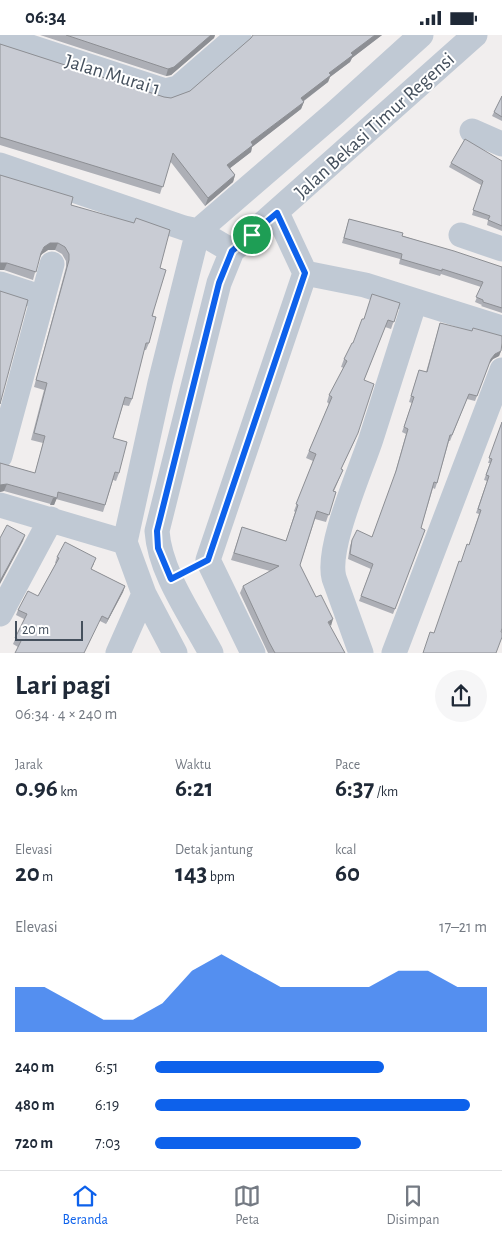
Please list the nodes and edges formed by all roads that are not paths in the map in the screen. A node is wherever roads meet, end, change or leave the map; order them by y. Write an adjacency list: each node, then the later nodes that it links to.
1 (239, 35): 4 (street, Jalan Murai 1)
2 (421, 35): 9 (street, Jalan Bekasi Timur Regensi)
3 (475, 35): 8 (street, Jalan Bekasi Timur Regensi)
4 (0, 37)
5 (472, 131): 6 (street)
6 (502, 144)
7 (0, 165): 9 (street)
8 (277, 213): 12 (street, Jalan Bekasi Timur Regensi); 14 (street)
9 (198, 231): 12 (street); 24 (street)
10 (461, 235): 11 (street)
11 (502, 249)
12 (232, 251): 26 (street, Jalan Bekasi Timur Regensi)
13 (52, 264): 16 (street)
14 (305, 273): 17 (street); 25 (street)
15 (0, 285): 16 (street)
16 (43, 298): 20 (street)
17 (415, 301): 18 (street); 33 (street)
18 (502, 328)
19 (502, 370): 34 (street)
20 (7, 404): 21 (street)
21 (0, 455)
22 (0, 505): 23 (street)
23 (51, 519): 24 (street); 28 (street)
24 (125, 542): 27 (street)
25 (208, 560): 26 (street); 32 (street)
26 (171, 579): 31 (street, Jalan Bekasi Timur Regensi)
27 (144, 593): 29 (street); 30 (street)
28 (0, 614)
29 (118, 653)
30 (175, 653)
31 (211, 653)
32 (253, 653)
33 (361, 653)
34 (394, 653)

